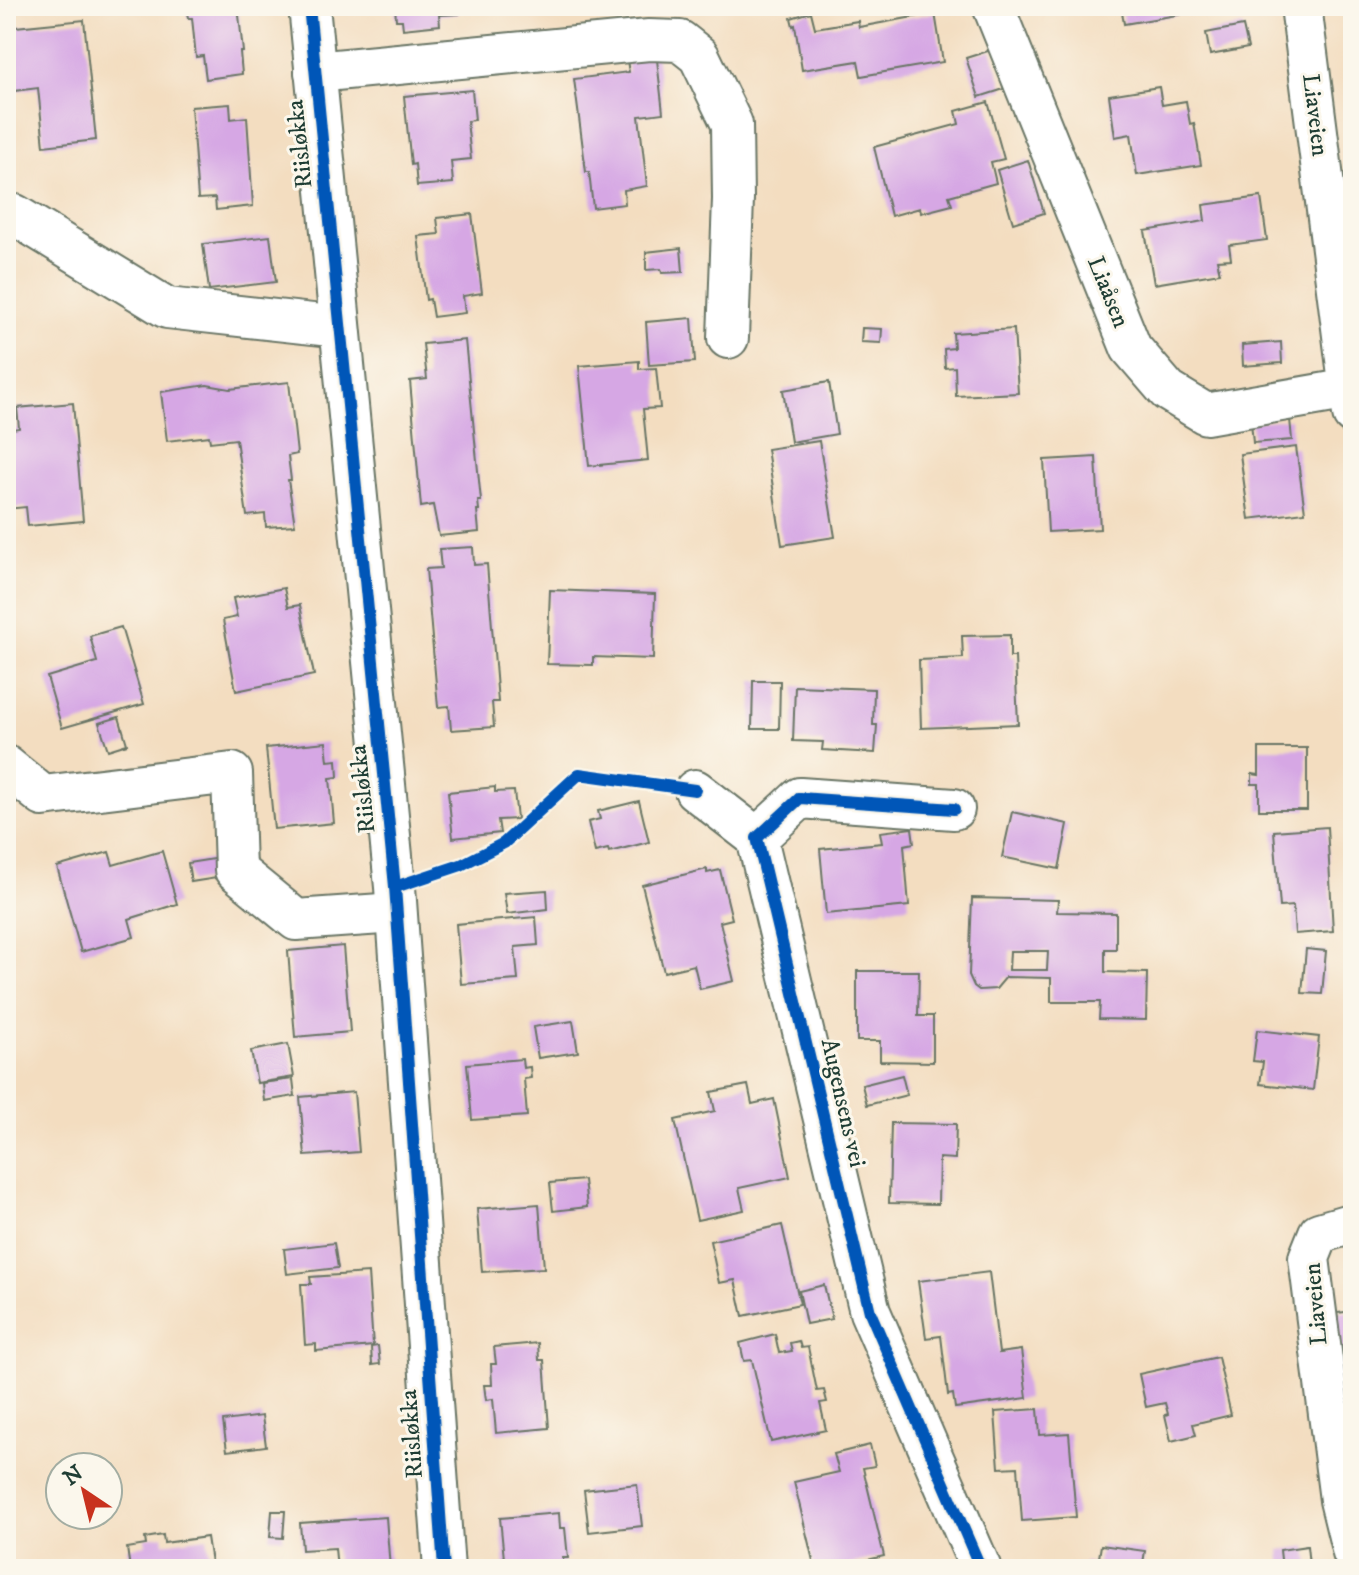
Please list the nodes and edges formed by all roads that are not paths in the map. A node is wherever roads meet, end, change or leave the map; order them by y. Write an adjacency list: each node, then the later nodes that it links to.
1 (309, 6): 4 (street, Riisløkka)
2 (993, 6): 8 (street, Liaåsen)
3 (1301, 6): 8 (street, Liaveien)
4 (315, 72): 6 (street, Riisløkka); 7 (street, Riisløkka)
5 (15, 215): 6 (street)
6 (340, 327): 13 (street, Riisløkka)
7 (728, 338)
8 (1351, 402)
9 (6, 766): 13 (street)
10 (695, 790): 12 (street)
11 (954, 809): 12 (street)
12 (757, 838): 17 (street, Augensens vei)
13 (396, 913): 16 (street, Riisløkka)
14 (1353, 1223): 15 (street, Liaveien)
15 (1353, 1553)
16 (444, 1569)
17 (981, 1569)

